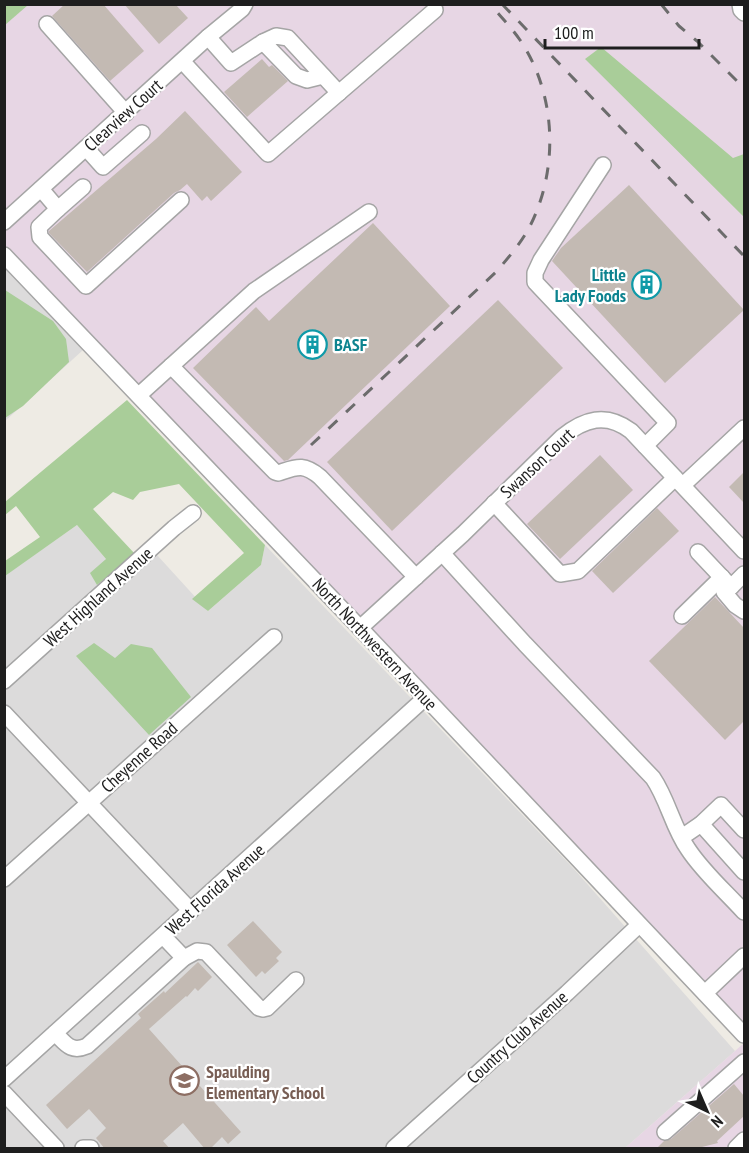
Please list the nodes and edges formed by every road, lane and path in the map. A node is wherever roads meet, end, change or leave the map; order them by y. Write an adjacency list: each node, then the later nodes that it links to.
1 (740, 4): 4 (street)
2 (243, 6): 6 (street, Clearview Court)
3 (435, 10): 10 (street)
4 (744, 13)
5 (47, 24): 11 (street)
6 (208, 38): 7 (street); 8 (street, Clearview Court)
7 (262, 42): 9 (street); 9 (street)
8 (183, 62): 10 (street); 11 (street, Clearview Court)
9 (323, 76): 10 (street)
10 (339, 93)
11 (126, 113): 13 (street, Clearview Court)
12 (142, 133): 13 (street)
13 (86, 148): 16 (street, Clearview Court)
14 (603, 165): 25 (street)
15 (83, 187): 18 (street)
16 (41, 189): 18 (street); 20 (street, Clearview Court)
17 (181, 200): 18 (street)
18 (58, 209)
19 (369, 212): 22 (street)
20 (4, 222)
21 (4, 255): 23 (street, North Northwestern Avenue)
22 (171, 366): 23 (street); 33 (street)
23 (139, 395): 37 (street, North Northwestern Avenue)
24 (744, 428): 26 (street)
25 (645, 446): 26 (street, Swanson Court); 27 (street, Swanson Court)
26 (679, 482): 27 (street); 29 (street, Swanson Court)
27 (494, 503): 31 (street, Swanson Court)
28 (193, 513): 39 (street, West Highland Avenue)
29 (744, 551)
30 (698, 552): 34 (street)
31 (442, 553): 33 (street, Swanson Court); 45 (street)
32 (744, 574): 34 (street)
33 (416, 577): 37 (street, Swanson Court)
34 (726, 582): 35 (street); 36 (street)
35 (744, 611)
36 (682, 616)
37 (360, 628): 40 (street, North Northwestern Avenue)
38 (274, 637): 42 (street, Cheyenne Road)
39 (4, 681)
40 (425, 698): 48 (street, West Florida Avenue); 50 (street, North Northwestern Avenue)
41 (4, 713): 42 (street)
42 (89, 802): 47 (street, Cheyenne Road); 48 (street)
43 (701, 824): 44 (street); 45 (street); 46 (street)
44 (744, 830)
45 (682, 837): 49 (street)
46 (744, 872)
47 (4, 879)
48 (191, 911): 51 (street, West Florida Avenue)
49 (744, 912)
50 (639, 925): 55 (street, North Northwestern Avenue); 66 (street, Country Club Avenue)
51 (163, 936): 53 (street); 56 (street, West Florida Avenue)
52 (744, 956): 55 (street)
53 (184, 958): 54 (street); 56 (street)
54 (296, 980)
55 (705, 993): 57 (street, North Northwestern Avenue)
56 (55, 1033): 59 (street, West Florida Avenue)
57 (744, 1035)
58 (744, 1062): 61 (street)
59 (4, 1079)
60 (4, 1093): 63 (street)
61 (664, 1132)
62 (744, 1140): 67 (street)
63 (56, 1149)
64 (83, 1149): 65 (street)
65 (91, 1149)
66 (394, 1149)
67 (736, 1149)

